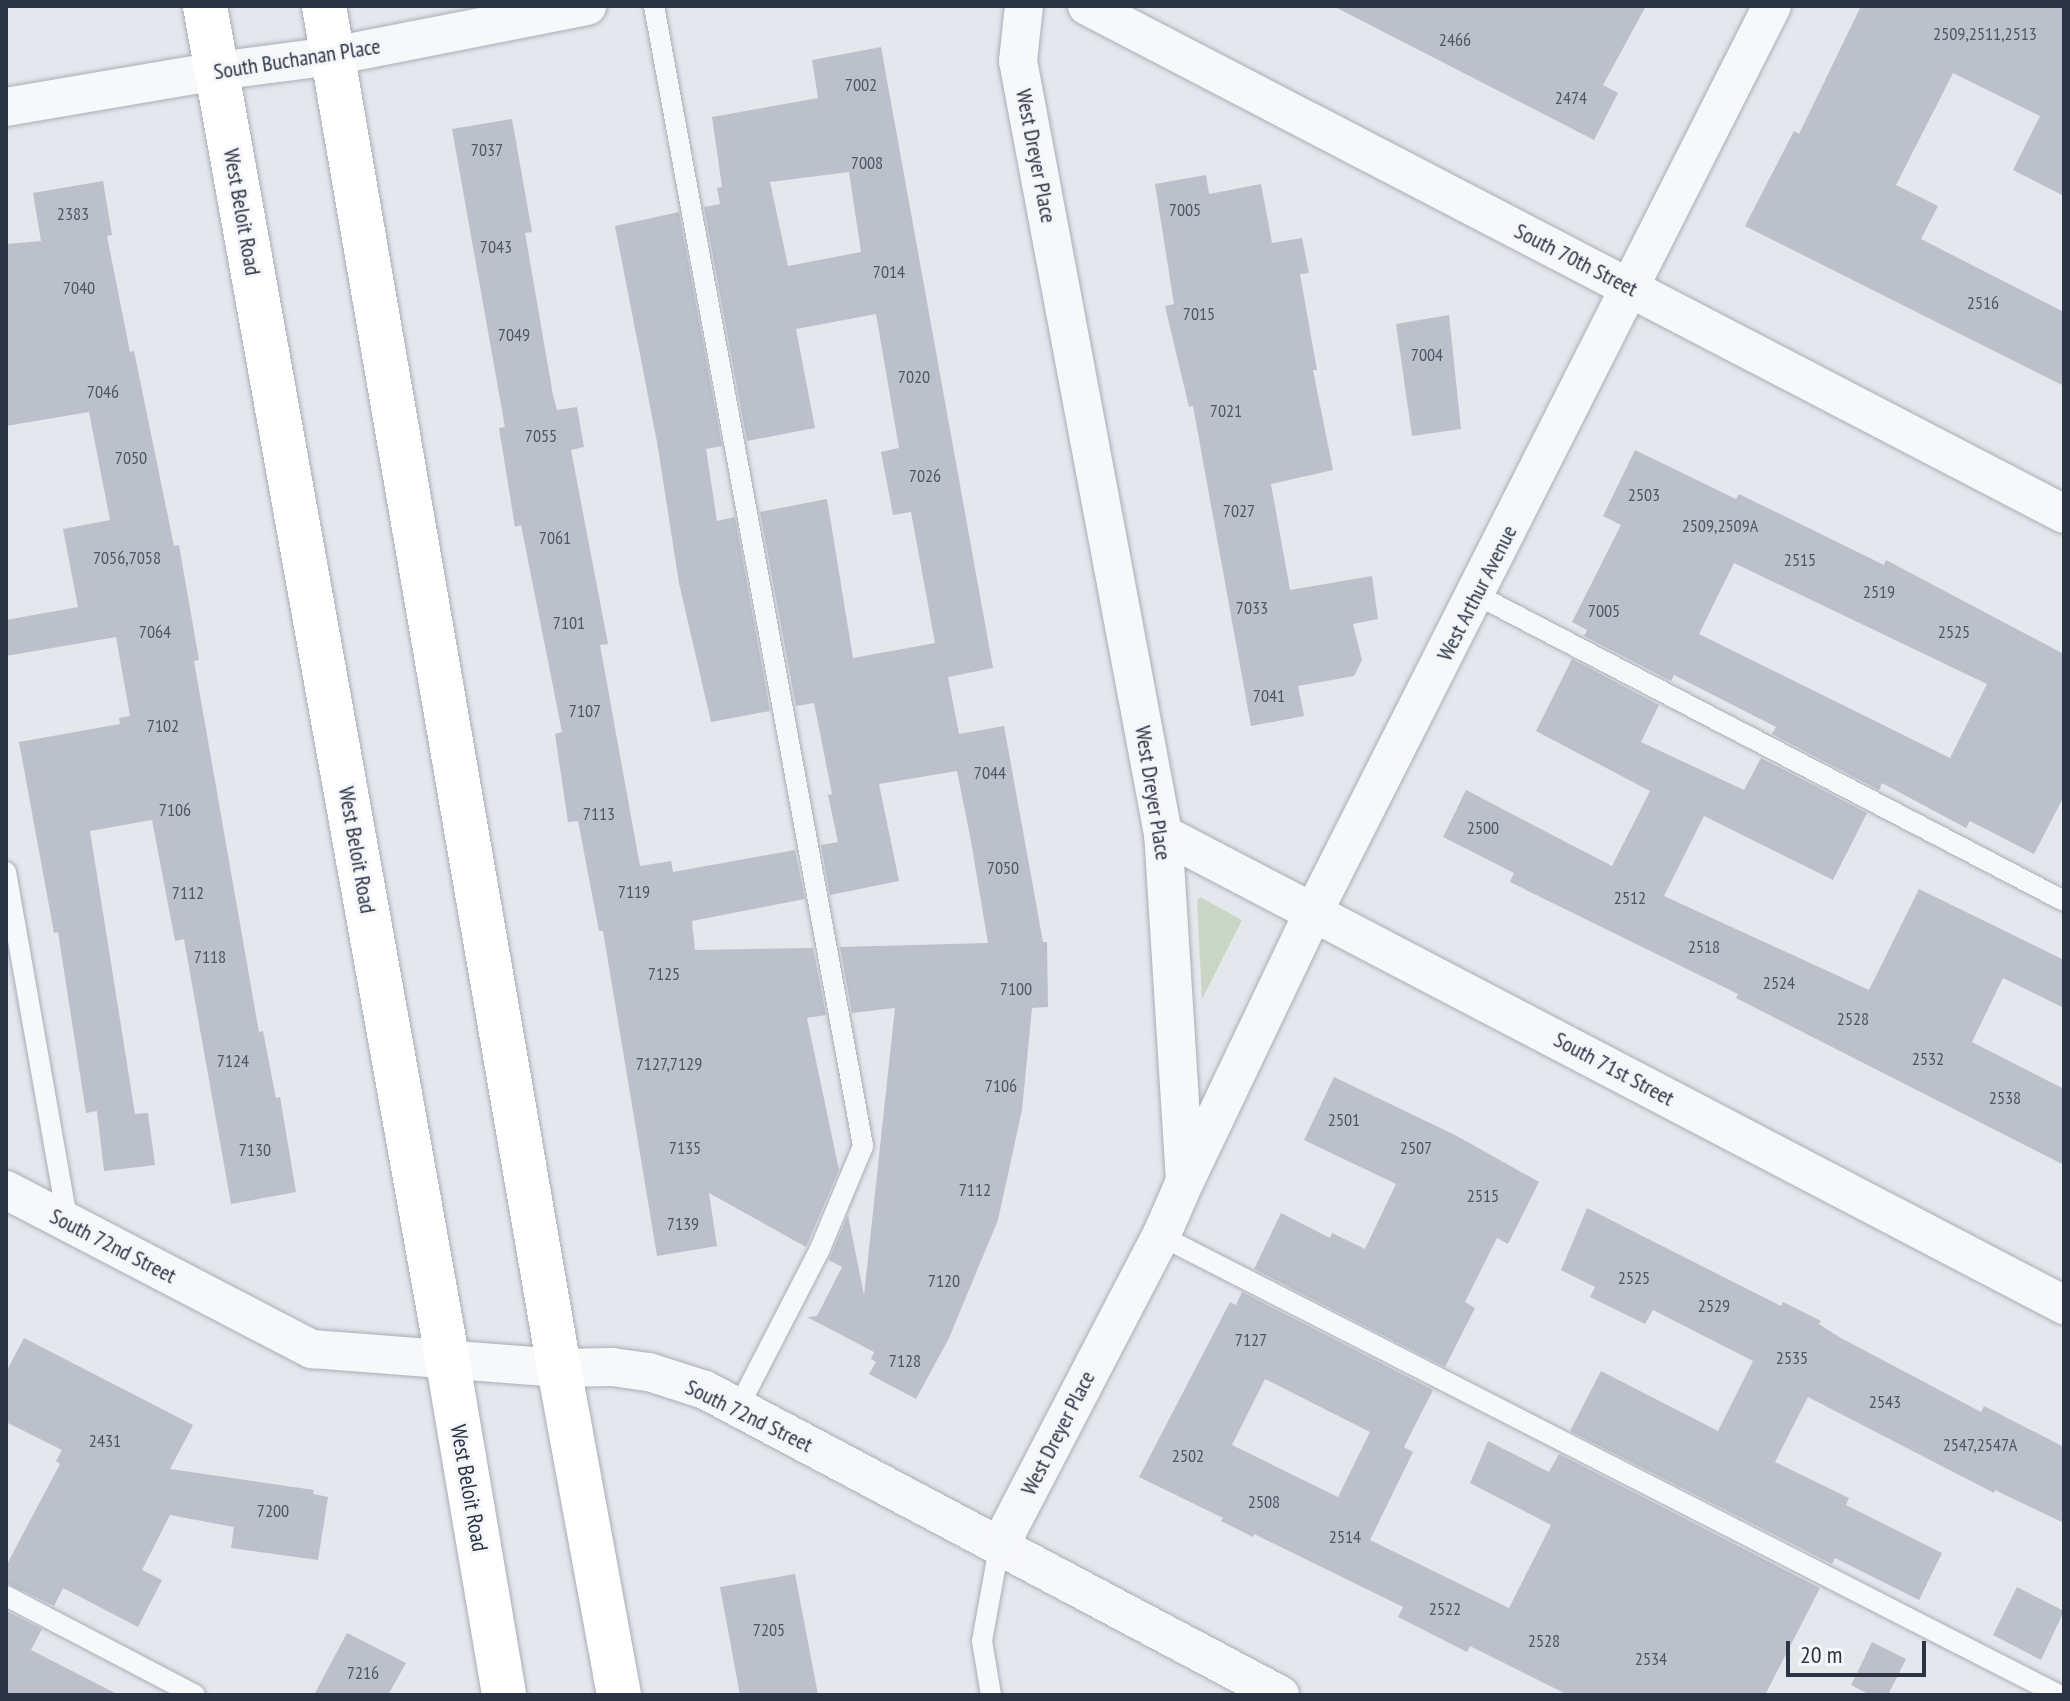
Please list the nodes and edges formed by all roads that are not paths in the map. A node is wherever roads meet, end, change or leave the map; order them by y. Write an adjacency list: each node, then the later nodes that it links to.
1 (205, 6): 9 (main road, West Beloit Road)
2 (324, 6): 8 (main road)
3 (587, 6): 8 (street, South Buchanan Place)
4 (654, 6): 25 (lane)
5 (1024, 6): 14 (street, West Dreyer Place)
6 (1087, 6): 11 (street, South 70th Street)
7 (1772, 6): 11 (street, West Arthur Avenue)
8 (333, 56): 9 (street, South Buchanan Place); 24 (main road)
9 (217, 71): 10 (street, South Buchanan Place); 23 (main road, West Beloit Road)
10 (6, 107)
11 (1630, 289): 12 (street, South 70th Street); 13 (street, West Arthur Avenue)
12 (2064, 514)
13 (1477, 595): 16 (lane); 17 (street, West Arthur Avenue)
14 (1163, 834): 17 (street, South 71st Street); 18 (street, West Dreyer Place)
15 (6, 872): 20 (lane)
16 (2064, 901)
17 (1314, 911): 18 (street, West Arthur Avenue); 22 (street, South 71st Street)
18 (1185, 1181): 21 (street, West Dreyer Place)
19 (6, 1190): 20 (street, South 72nd Street)
20 (68, 1223): 23 (street, South 72nd Street)
21 (1161, 1236): 26 (street, West Dreyer Place); 33 (lane)
22 (2064, 1305)
23 (447, 1357): 24 (street, South 72nd Street); 29 (main road, West Beloit Road)
24 (559, 1368): 25 (street, South 72nd Street); 30 (main road)
25 (739, 1406): 26 (street, South 72nd Street)
26 (999, 1547): 31 (lane); 32 (street, South 72nd Street)
27 (6, 1596): 28 (lane)
28 (195, 1695)
29 (504, 1695)
30 (619, 1695)
31 (991, 1695)
32 (1280, 1695)
33 (2059, 1695)

